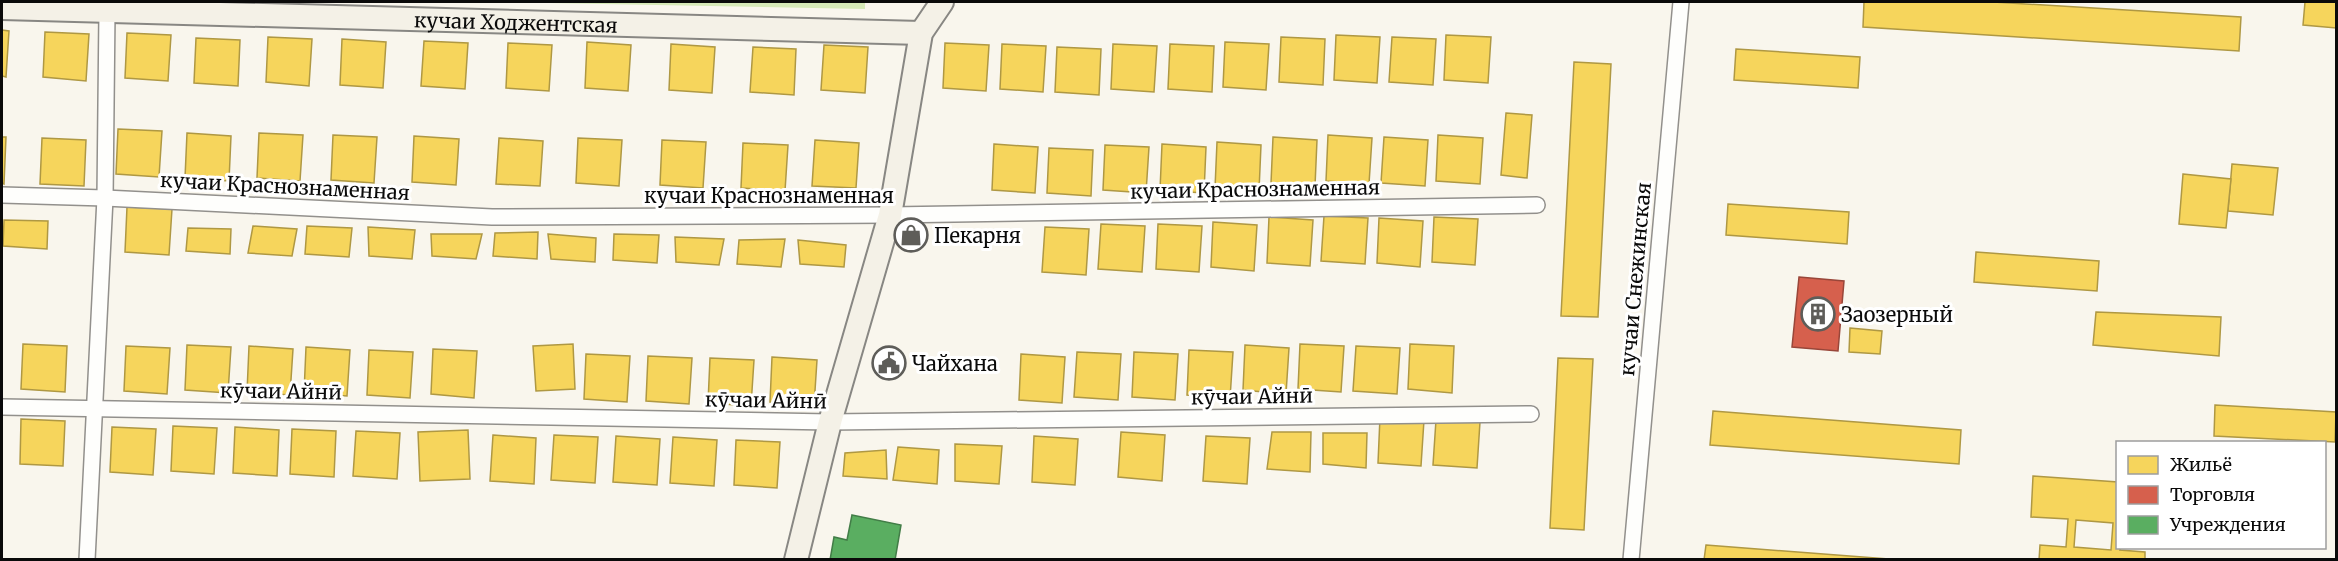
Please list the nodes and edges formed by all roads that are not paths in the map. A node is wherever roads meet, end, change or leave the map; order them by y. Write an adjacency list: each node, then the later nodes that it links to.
1 (942, 2): 5 (main road)
2 (1681, 2): 16 (street, кучаи Снежинская)
3 (2, 8): 4 (main road, кучаи Ходжентская)
4 (107, 11): 5 (main road, кучаи Ходжентская); 7 (street)
5 (921, 33): 9 (main road)
6 (2, 195): 7 (street, кучаи Краснознаменная)
7 (105, 198): 9 (street, кучаи Краснознаменная); 11 (street)
8 (1538, 205): 9 (street, кучаи Краснознаменная)
9 (890, 215): 13 (main road)
10 (2, 407): 11 (street, кӯчаи Айнӣ)
11 (95, 408): 13 (street, кӯчаи Айнӣ); 14 (street)
12 (1531, 414): 13 (street, кӯчаи Айнӣ)
13 (830, 422): 15 (main road)
14 (87, 560)
15 (796, 560)
16 (1631, 560)

